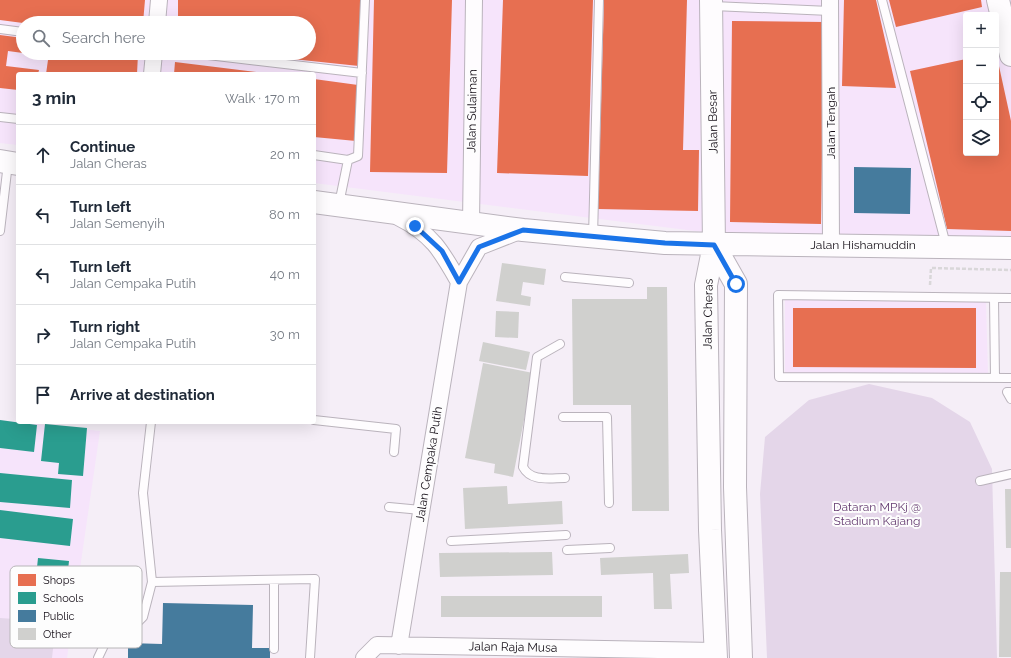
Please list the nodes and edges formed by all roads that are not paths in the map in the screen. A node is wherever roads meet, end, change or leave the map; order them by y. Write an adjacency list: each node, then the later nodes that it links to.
1 (159, 0): 9 (street)
2 (365, 0): 16 (lane)
3 (474, 0): 25 (street, Jalan Sulaiman)
4 (599, 0): 28 (lane)
5 (882, 0): 32 (lane)
6 (998, 0): 12 (main road)
7 (711, 3): 8 (lane); 30 (main road, Jalan Besar)
8 (830, 6): 31 (street, Jalan Tengah)
9 (158, 16)
10 (0, 29): 11 (lane)
11 (16, 31)
12 (1011, 55)
13 (153, 60): 15 (street)
14 (251, 60): 16 (lane)
15 (152, 72)
16 (362, 73): 20 (lane)
17 (0, 117): 18 (lane)
18 (16, 119)
19 (316, 155): 20 (lane)
20 (348, 160): 23 (lane)
21 (9, 163): 27 (lane)
22 (316, 202): 23 (main road, Jalan Hishamuddin)
23 (339, 205): 24 (main road, Jalan Hishamuddin)
24 (387, 212): 25 (main road, Jalan Hishamuddin); 35 (street)
25 (471, 223): 26 (main road, Jalan Hishamuddin)
26 (523, 230): 28 (main road, Jalan Hishamuddin); 35 (street, Jalan Cempaka Putih)
27 (0, 231)
28 (593, 237): 29 (main road, Jalan Hishamuddin)
29 (665, 243): 30 (main road, Jalan Hishamuddin); 37 (main road)
30 (714, 245): 31 (main road, Jalan Hishamuddin); 37 (main road, Jalan Cheras); 71 (main road, Jalan Cheras)
31 (832, 245): 32 (main road, Jalan Hishamuddin)
32 (946, 246): 33 (main road, Jalan Hishamuddin)
33 (1011, 248)
34 (565, 277): 36 (lane)
35 (459, 282): 54 (street, Jalan Cempaka Putih)
36 (629, 283)
37 (706, 285): 67 (main road, Jalan Cheras)
38 (994, 298): 39 (lane); 41 (lane); 41 (lane)
39 (1011, 298)
40 (560, 344): 50 (lane)
41 (996, 378): 42 (lane)
42 (1011, 378)
43 (1011, 392): 44 (lane)
44 (1011, 399)
45 (563, 417): 52 (lane)
46 (316, 420): 48 (lane)
47 (150, 424): 60 (lane)
48 (394, 452)
49 (1011, 474): 51 (lane)
50 (564, 478)
51 (980, 481)
52 (609, 503)
53 (389, 507): 54 (lane)
54 (421, 510): 62 (street, Jalan Cempaka Putih)
55 (566, 535): 56 (lane)
56 (451, 541)
57 (610, 548): 58 (lane)
58 (567, 550)
59 (274, 580): 60 (lane); 64 (lane); 69 (lane)
60 (152, 582): 61 (lane)
61 (142, 617)
62 (399, 646): 65 (street, Jalan Raja Musa); 70 (street, Jalan Raja Musa)
63 (103, 648): 68 (lane)
64 (274, 649)
65 (485, 652): 66 (street, Jalan Raja Musa)
66 (552, 653): 67 (street, Jalan Raja Musa)
67 (716, 654)
68 (98, 658)
69 (310, 658)
70 (364, 658)
71 (741, 658)

